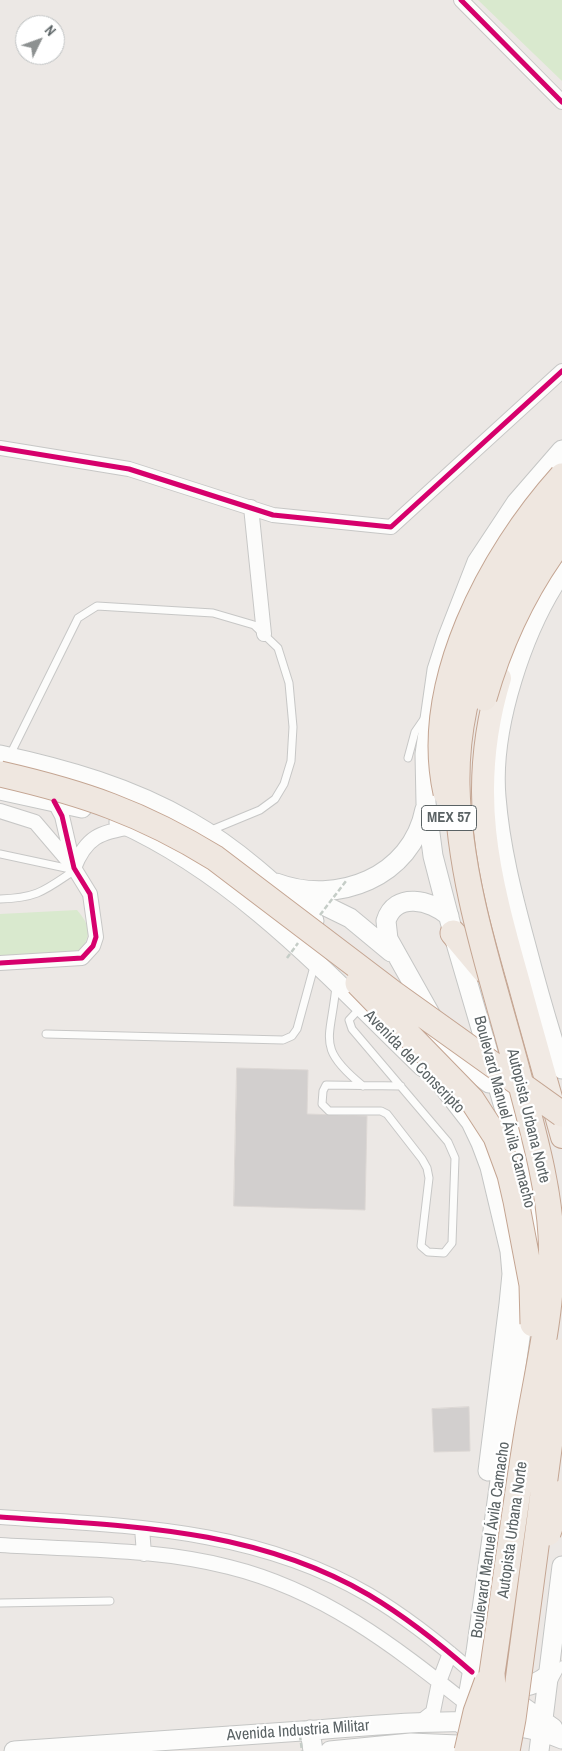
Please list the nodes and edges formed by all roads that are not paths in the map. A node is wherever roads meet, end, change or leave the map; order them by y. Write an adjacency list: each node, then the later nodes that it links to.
1 (461, 0): 2 (street)
2 (562, 102)
3 (562, 371): 9 (street)
4 (0, 448): 9 (street)
5 (562, 450): 14 (main road, Boulevard Manuel Ávila Camacho)
6 (562, 476): 23 (highway, bridge)
7 (562, 491): 35 (highway, Boulevard Manuel Ávila Camacho / MEX 57)
8 (562, 506): 23 (highway, Autopista Urbana Norte, bridge)
9 (251, 508): 13 (street)
10 (562, 539): 46 (highway, Autopista Urbana Norte, bridge)
11 (562, 557): 45 (highway, MEX 57)
12 (562, 572): 40 (main road)
13 (264, 634): 16 (lane); 22 (lane)
14 (430, 712): 15 (lane); 18 (main road, Boulevard Manuel Ávila Camacho)
15 (408, 758)
16 (3, 773): 17 (main road, Avenida del Conscripto); 22 (main road, Avenida del Conscripto); 44 (highway, bridge)
17 (54, 801): 19 (main road, Avenida del Conscripto); 26 (street)
18 (426, 803): 29 (main road); 31 (main road, Boulevard Manuel Ávila Camacho)
19 (78, 807): 21 (main road, Avenida del Conscripto); 25 (highway)
20 (0, 811): 26 (street)
21 (132, 828): 26 (street); 28 (main road, Avenida del Conscripto)
22 (207, 832): 27 (main road, Avenida del Conscripto)
23 (462, 836): 51 (highway, Autopista Urbana Norte, bridge)
24 (0, 854): 26 (lane)
25 (210, 860): 28 (main road); 51 (highway, bridge)
26 (74, 869): 30 (lane); 33 (street)
27 (270, 880): 29 (main road); 39 (main road, Avenida del Conscripto)
28 (224, 884): 32 (main road, Avenida del Conscripto)
29 (287, 887): 34 (main road)
30 (0, 900)
31 (451, 925): 34 (main road); 35 (highway); 55 (main road, Boulevard Manuel Ávila Camacho)
32 (316, 963): 36 (main road, Avenida del Conscripto); 38 (lane)
33 (0, 964)
34 (404, 966): 39 (main road)
35 (484, 970): 62 (highway, Boulevard Manuel Ávila Camacho / MEX 57)
36 (336, 983): 37 (main road, Avenida del Conscripto); 42 (lane)
37 (361, 1007): 43 (lane); 47 (main road, Avenida del Conscripto)
38 (46, 1034)
39 (454, 1056): 41 (main road, Avenida del Conscripto)
40 (562, 1069)
41 (489, 1083)
42 (363, 1086): 43 (lane); 43 (lane)
43 (401, 1086)
44 (562, 1114)
45 (562, 1137)
46 (562, 1181)
47 (506, 1226): 48 (main road); 55 (main road, Avenida del Conscripto)
48 (517, 1243)
49 (562, 1351): 57 (highway, Autopista Urbana Norte, bridge)
50 (562, 1428): 65 (highway)
51 (527, 1431): 66 (highway, Autopista Urbana Norte, bridge)
52 (562, 1493): 57 (highway, bridge)
53 (0, 1517): 54 (street)
54 (142, 1528): 58 (street); 64 (street)
55 (491, 1538): 63 (main road, Boulevard Manuel Ávila Camacho)
56 (0, 1545): 58 (street)
57 (536, 1552): 70 (highway, Autopista Urbana Norte, bridge)
58 (144, 1554): 68 (street)
59 (562, 1566): 67 (main road)
60 (110, 1601): 61 (lane)
61 (0, 1603)
62 (500, 1648)
63 (476, 1652): 66 (main road, Boulevard Manuel Ávila Camacho); 67 (main road)
64 (450, 1653): 66 (street); 68 (street)
65 (529, 1657)
66 (482, 1672): 69 (main road, Boulevard Manuel Ávila Camacho); 73 (main road); 76 (highway, bridge); 80 (highway, Autopista Urbana Norte, bridge)
67 (553, 1677): 73 (main road)
68 (439, 1682): 69 (street); 71 (street)
69 (466, 1703): 72 (main road, Boulevard Manuel Ávila Camacho)
70 (513, 1720): 81 (highway, Autopista Urbana Norte, bridge); 83 (highway)
71 (419, 1722): 72 (main road, Avenida Industria Militar); 74 (main road, Avenida Industria Militar)
72 (463, 1723): 73 (main road, Avenida Industria Militar); 76 (main road, Boulevard Manuel Ávila Camacho)
73 (544, 1727): 75 (main road); 84 (main road)
74 (305, 1729): 77 (main road, Avenida Industria Militar); 78 (main road)
75 (562, 1737)
76 (453, 1748): 79 (main road, Avenida Industria Militar); 82 (main road, Avenida Industria Militar)
77 (14, 1751)
78 (313, 1751)
79 (330, 1751)
80 (488, 1751)
81 (507, 1751)
82 (514, 1751)
83 (519, 1751)
84 (540, 1751)

